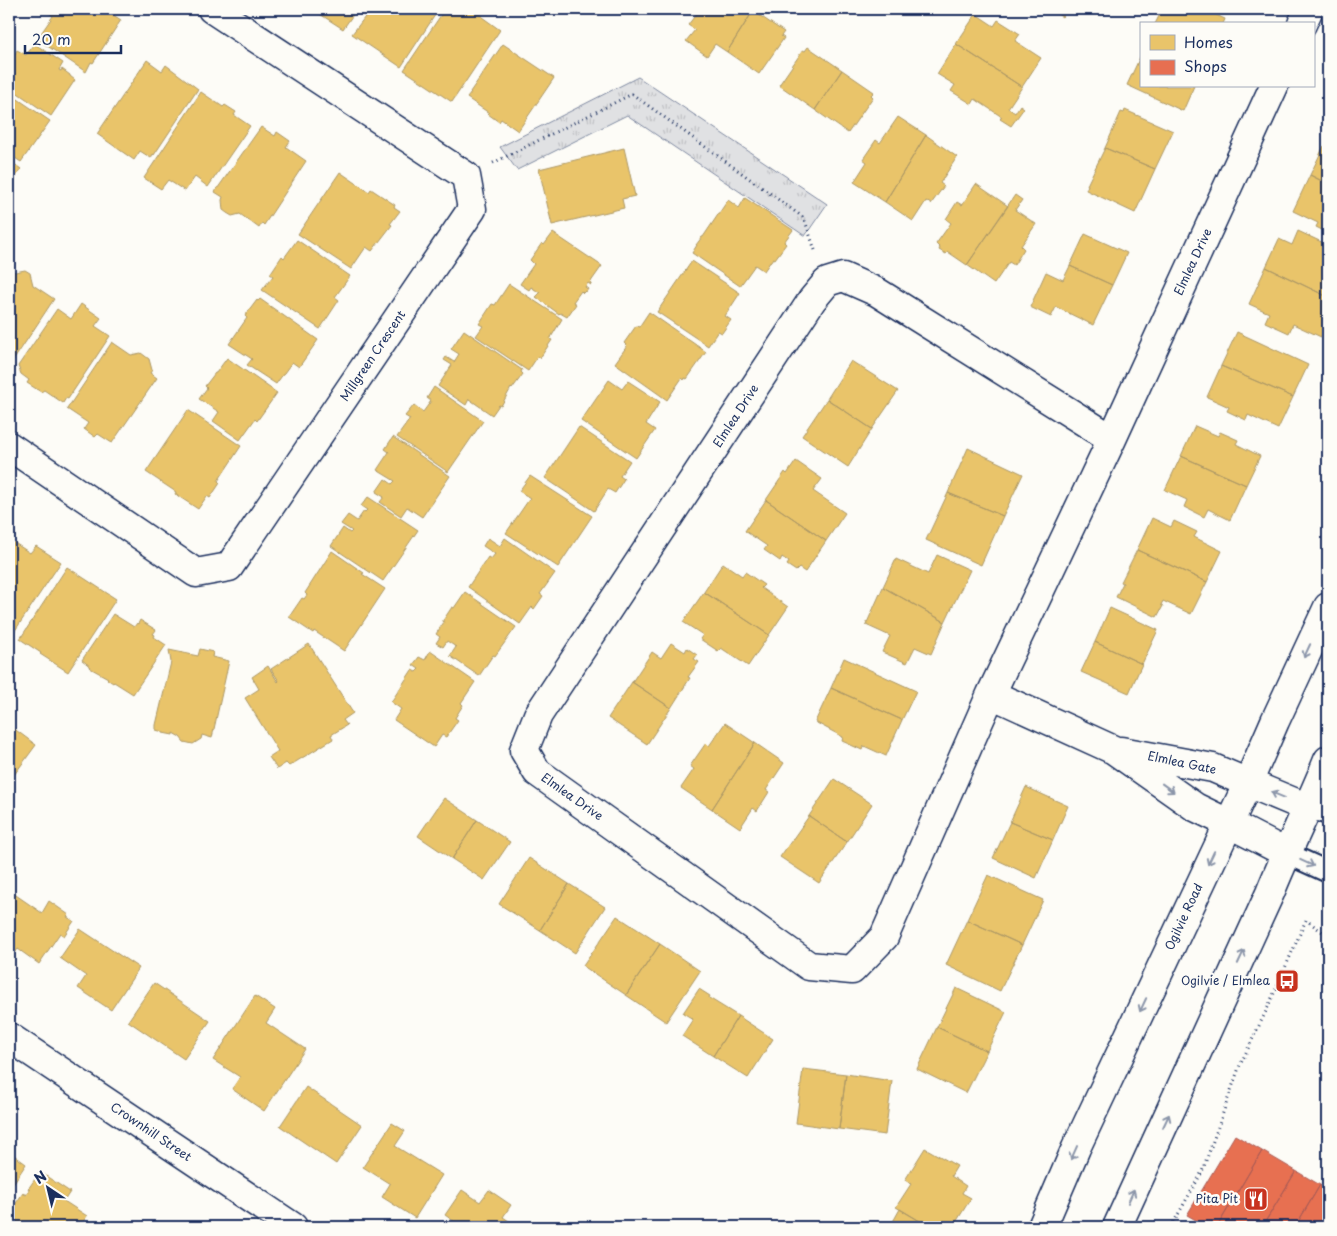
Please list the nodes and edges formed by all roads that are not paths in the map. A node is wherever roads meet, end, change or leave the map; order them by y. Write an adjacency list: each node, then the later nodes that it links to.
1 (212, 9): 6 (street, Millgreen Crescent)
2 (1309, 9): 3 (street)
3 (1303, 22)
4 (1273, 88): 5 (street, Elmlea Drive)
5 (1112, 439): 8 (street, Elmlea Drive); 8 (street, Elmlea Drive)
6 (9, 446)
7 (1328, 607): 11 (street, Ogilvie Road, one-way to 11)
8 (991, 694): 9 (street, Elmlea Gate)
9 (1114, 750): 11 (street, Elmlea Gate); 13 (street, Elmlea Gate, one-way to 13)
10 (1328, 760): 12 (street)
11 (1248, 783): 12 (street, Elmlea Gate, one-way to 11); 13 (street, Ogilvie Road)
12 (1318, 811): 14 (street)
13 (1228, 823): 14 (street, Elmlea Gate); 19 (street, Ogilvie Road, one-way to 19)
14 (1286, 853): 15 (lane, one-way to 15); 17 (street, one-way to 14)
15 (1328, 872)
16 (9, 1037): 18 (street, Crownhill Street)
17 (1120, 1226)
18 (292, 1227)
19 (1042, 1227)

